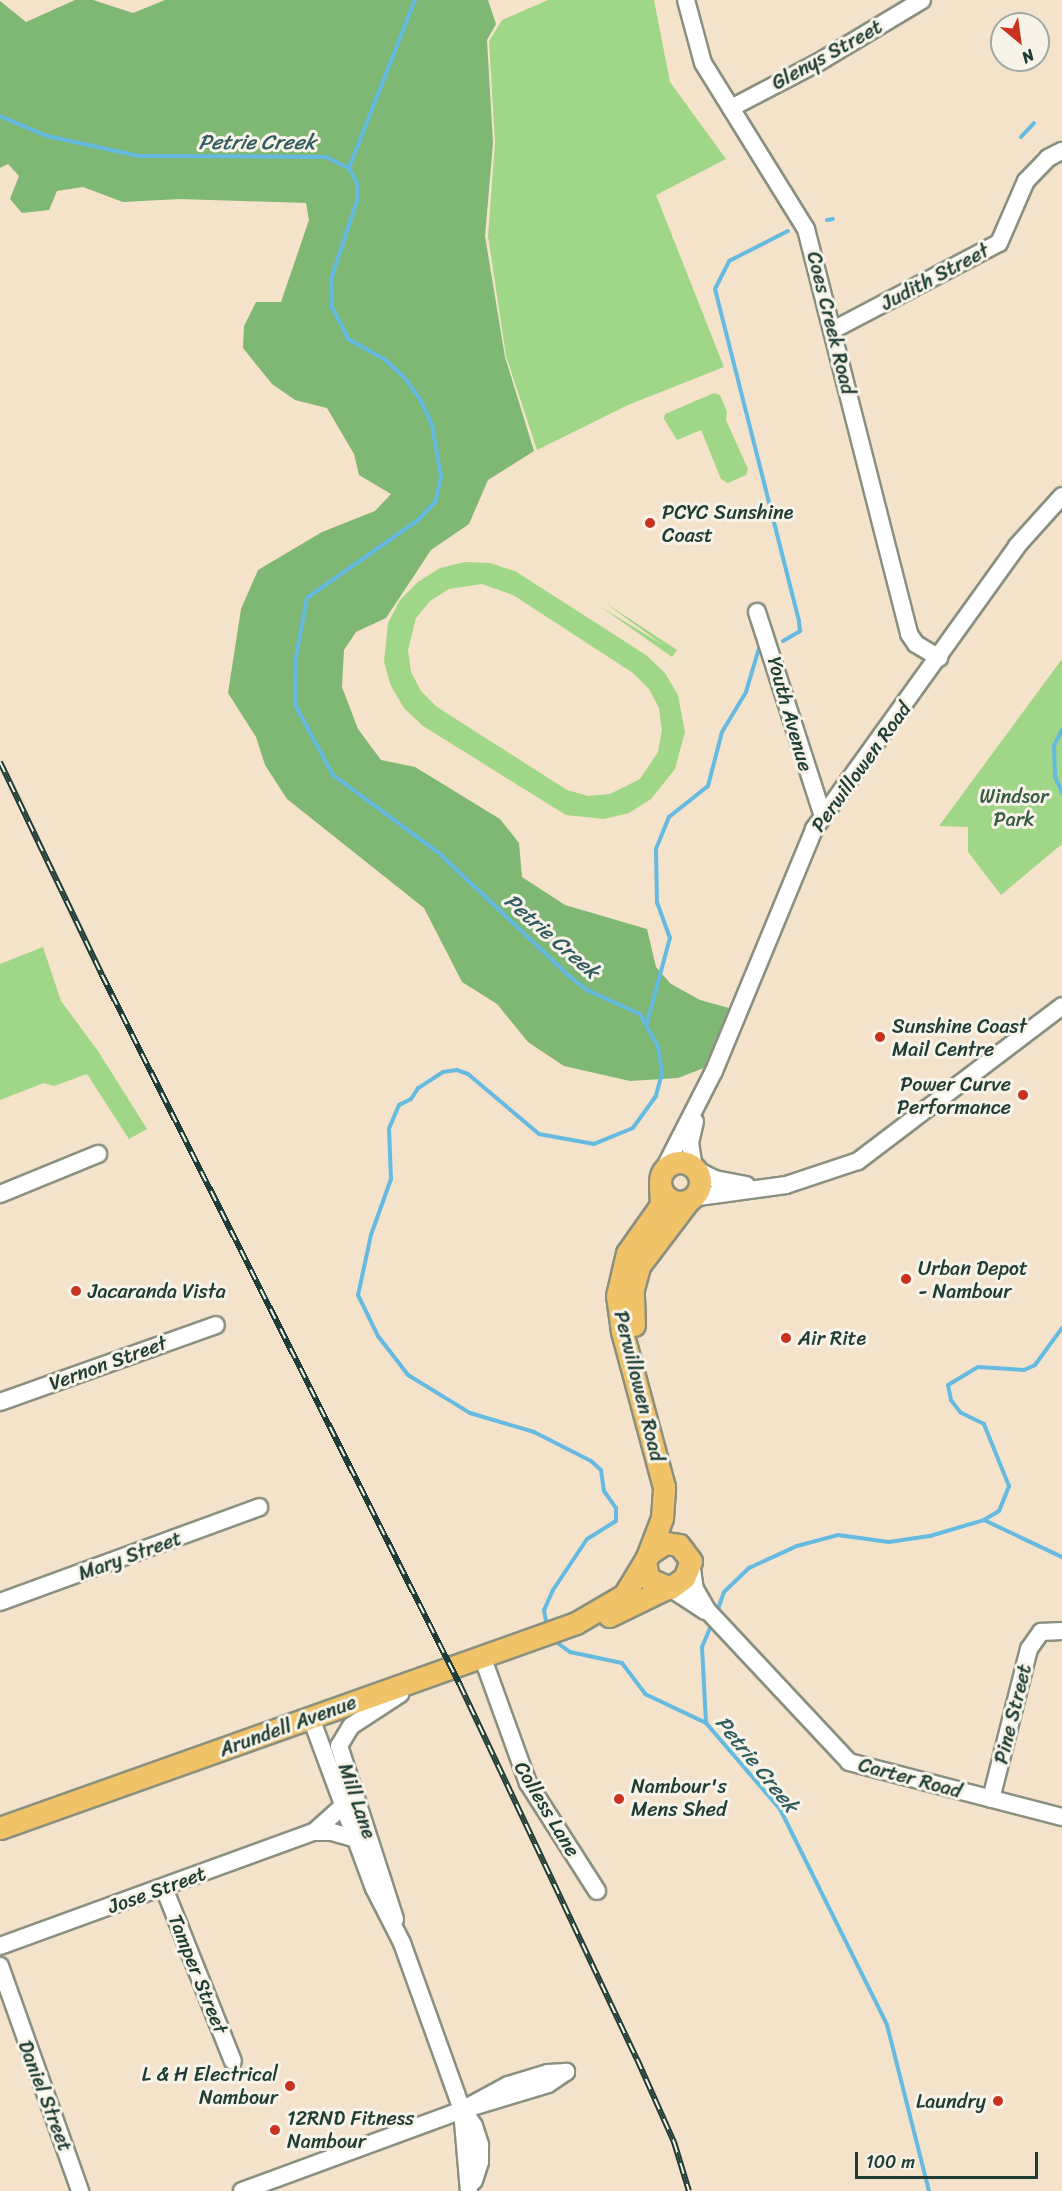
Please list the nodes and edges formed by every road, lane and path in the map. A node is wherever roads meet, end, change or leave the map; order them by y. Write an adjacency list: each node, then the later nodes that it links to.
1 (686, 0): 3 (street, Coes Creek Road)
2 (922, 0): 3 (street, Glenys Street)
3 (731, 108): 5 (street, Coes Creek Road)
4 (1062, 151): 5 (street, Judith Street)
5 (833, 330): 8 (street, Coes Creek Road)
6 (1062, 496): 8 (street, Perwillowen Road)
7 (757, 612): 9 (street, Youth Avenue)
8 (939, 658): 9 (street, Perwillowen Road)
9 (823, 816): 11 (street, Perwillowen Road)
10 (1062, 1006): 15 (street)
11 (714, 1071): 13 (street, Perwillowen Road); 14 (street, Perwillowen Road)
12 (98, 1154): 16 (street)
13 (694, 1168): 14 (main road); 15 (street); 17 (main road)
14 (661, 1180): 17 (main road); 22 (main road, Perwillowen Road)
15 (765, 1188): 17 (street)
16 (0, 1194)
17 (690, 1199): 21 (main road, Perwillowen Road)
18 (216, 1325): 19 (street, Vernon Street)
19 (0, 1402)
20 (259, 1508): 24 (street, Mary Street)
21 (689, 1557): 22 (main road); 23 (main road); 25 (street, Carter Road)
22 (646, 1559): 23 (main road); 26 (main road, Arundell Avenue)
23 (668, 1588): 25 (street, Carter Road); 26 (main road, Arundell Avenue)
24 (0, 1602)
25 (705, 1609): 31 (street, Carter Road)
26 (584, 1620): 28 (main road, Arundell Avenue)
27 (1062, 1631): 31 (street, Pine Street)
28 (482, 1656): 29 (main road, Arundell Avenue); 38 (street, Colless Lane)
29 (426, 1675): 30 (main road, Arundell Avenue); 39 (street, Mill Lane)
30 (311, 1718): 32 (street, Mill Lane); 34 (main road, Arundell Avenue)
31 (991, 1799): 33 (street, Carter Road)
32 (343, 1806): 35 (street, Jose Street); 36 (street, Mill Lane)
33 (1062, 1817)
34 (0, 1828)
35 (314, 1832): 36 (street, Jose Street); 37 (street, Jose Street)
36 (356, 1839): 39 (street, Mill Lane)
37 (164, 1888): 40 (street, Jose Street); 42 (street, Tamper Street)
38 (597, 1891)
39 (397, 1932): 44 (street, Mill Lane)
40 (0, 1946)
41 (0, 1966): 45 (street, Daniel Street)
42 (233, 2061)
43 (571, 2070): 44 (street)
44 (462, 2110): 46 (street); 47 (street, Mill Lane)
45 (80, 2191)
46 (242, 2191)
47 (470, 2191)

